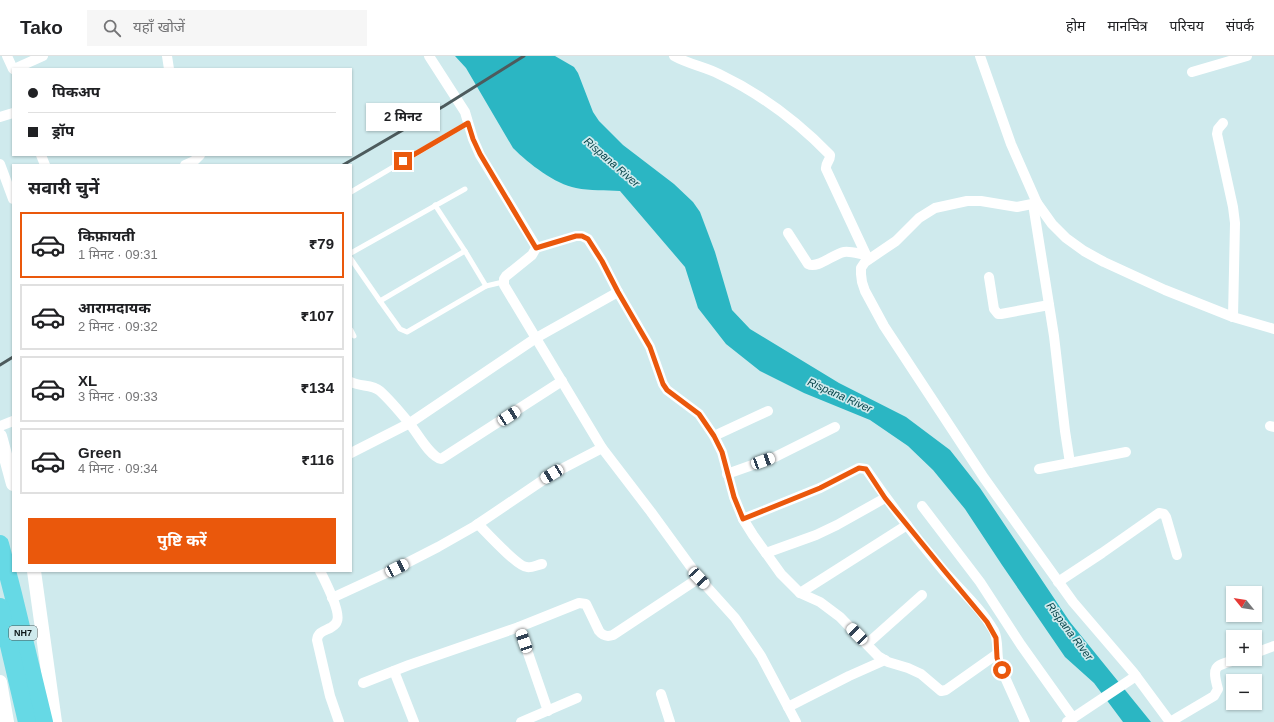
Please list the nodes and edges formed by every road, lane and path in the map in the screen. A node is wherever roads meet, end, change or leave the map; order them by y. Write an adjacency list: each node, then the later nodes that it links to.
1 (7, 56): 8 (street)
2 (43, 56): 9 (street)
3 (167, 56): 10 (street)
4 (429, 56): 14 (street)
5 (674, 56): 28 (street)
6 (980, 56): 22 (street)
7 (1247, 56): 11 (street)
8 (12, 68)
9 (17, 68)
10 (169, 68)
11 (1192, 72)
12 (12, 112): 13 (street)
13 (0, 117)
14 (468, 123): 20 (lane); 25 (street)
15 (1223, 123): 36 (street)
16 (199, 156): 18 (street)
17 (0, 164): 21 (street)
18 (187, 164)
19 (465, 189): 23 (lane)
20 (352, 191)
21 (12, 196)
22 (1035, 204): 28 (street); 35 (street); 36 (street)
23 (435, 205): 26 (lane); 27 (lane)
24 (788, 233): 28 (street)
25 (536, 248): 31 (street); 33 (street)
26 (466, 251): 32 (lane); 34 (lane)
27 (352, 252)
28 (867, 257): 69 (street)
29 (352, 260): 34 (lane)
30 (988, 277): 35 (street)
31 (503, 282): 32 (lane); 40 (street)
32 (486, 286): 34 (lane)
33 (618, 292): 40 (street); 49 (street)
34 (380, 301)
35 (1049, 305): 53 (street)
36 (1233, 317): 37 (street)
37 (1274, 329)
38 (352, 332): 39 (lane)
39 (354, 336)
40 (536, 338): 41 (street); 45 (street)
41 (562, 381): 45 (street); 50 (street)
42 (352, 382): 45 (street)
43 (768, 411): 49 (street)
44 (12, 421): 46 (street)
45 (410, 423): 51 (street)
46 (0, 426)
47 (835, 428): 55 (street)
48 (0, 436): 56 (street)
49 (714, 436): 55 (street)
50 (602, 448): 60 (street); 68 (street)
51 (352, 452)
52 (1126, 452): 53 (street)
53 (1070, 463): 54 (street)
54 (1039, 469)
55 (728, 474): 59 (street)
56 (12, 480)
57 (885, 498): 59 (street); 61 (street); 63 (street)
58 (922, 506): 90 (street)
59 (743, 519): 63 (street)
60 (478, 524): 65 (street); 72 (street)
61 (907, 525): 70 (street); 78 (street)
62 (0, 544): 94 (highway, NH7)
63 (766, 553): 70 (street)
64 (1176, 555): 69 (street)
65 (542, 564)
66 (34, 572): 95 (street)
67 (320, 572): 72 (street)
68 (699, 578): 74 (street); 87 (street)
69 (1058, 582): 82 (street)
70 (800, 593): 75 (street)
71 (922, 595): 75 (street)
72 (332, 598): 96 (street)
73 (0, 607): 93 (highway, NH7)
74 (519, 627): 81 (street); 88 (street)
75 (866, 644): 79 (street)
76 (1274, 646): 77 (street)
77 (1262, 650)
78 (996, 654): 79 (street); 100 (street)
79 (884, 660): 87 (street)
80 (1226, 663): 102 (street)
81 (394, 671): 84 (street); 97 (street)
82 (1136, 676): 89 (street); 102 (street)
83 (0, 682): 92 (street)
84 (363, 682)
85 (661, 694): 98 (street)
86 (577, 698): 88 (street)
87 (788, 707): 99 (street)
88 (548, 711): 91 (street)
89 (1082, 713): 90 (street); 101 (street)
90 (1070, 720)
91 (524, 721)
92 (7, 722)
93 (27, 722)
94 (44, 722)
95 (55, 722)
96 (338, 722)
97 (414, 722)
98 (670, 722)
99 (796, 722)
100 (1025, 722)
101 (1087, 722)
102 (1170, 722)

